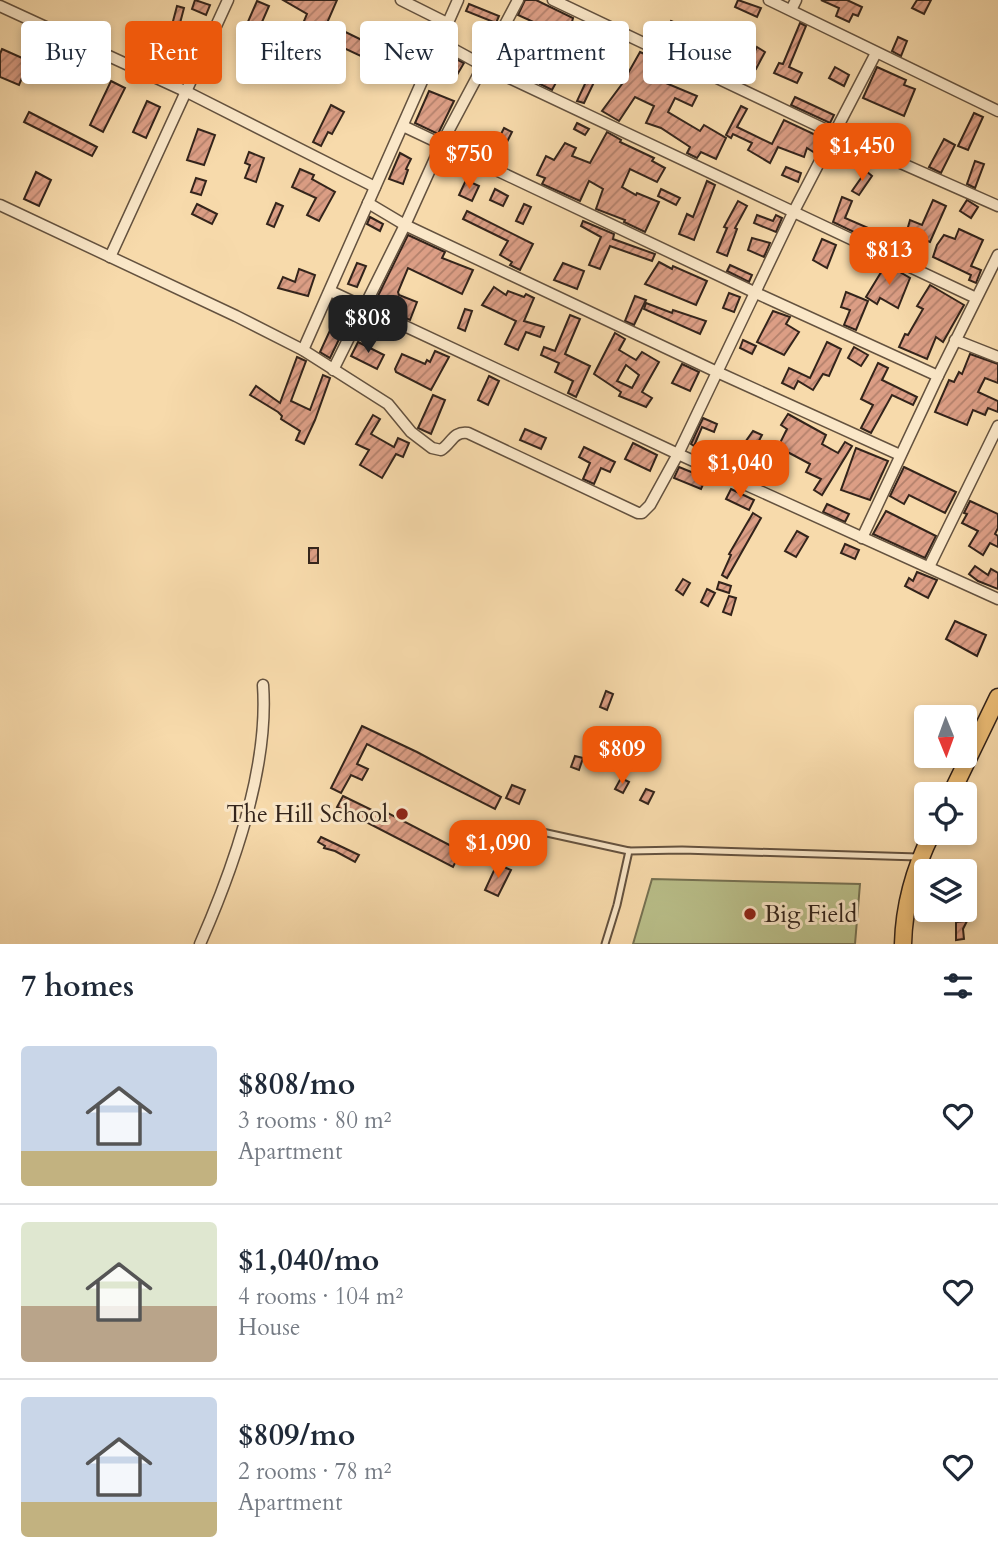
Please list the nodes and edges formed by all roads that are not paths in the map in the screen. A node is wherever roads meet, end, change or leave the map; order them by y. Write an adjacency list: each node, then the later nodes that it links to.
1 (228, 0): 16 (street)
2 (401, 0): 9 (street)
3 (458, 0): 10 (street)
4 (518, 0): 11 (street)
5 (553, 0): 19 (street)
6 (769, 0): 7 (street)
7 (794, 5): 12 (street)
8 (0, 6): 16 (street)
9 (443, 21)
10 (448, 21)
11 (507, 21)
12 (876, 53): 17 (street); 19 (street)
13 (422, 84): 18 (street)
14 (474, 84): 20 (street)
15 (522, 84): 25 (street)
16 (187, 92): 21 (street); 28 (street)
17 (998, 111)
18 (403, 126): 20 (street); 21 (street)
19 (835, 134): 23 (street); 25 (street)
20 (442, 144): 26 (street); 30 (street)
21 (375, 187): 22 (street)
22 (368, 203): 26 (street); 29 (street)
23 (998, 206)
24 (1, 209): 28 (street)
25 (793, 213): 30 (street); 31 (street)
26 (405, 225): 32 (street); 37 (street)
27 (998, 255): 31 (street)
28 (110, 257): 34 (street)
29 (330, 291): 32 (street); 34 (street)
30 (756, 293): 37 (street); 38 (street)
31 (976, 298): 33 (street)
32 (365, 307): 36 (street); 40 (street)
33 (955, 340): 35 (street); 38 (street)
34 (303, 350): 36 (street)
35 (998, 357)
36 (333, 370): 40 (street)
37 (717, 372): 40 (street); 41 (street)
38 (938, 376): 41 (street)
39 (998, 426): 43 (street)
40 (678, 454): 42 (street)
41 (901, 455): 42 (street)
42 (862, 538): 43 (street)
43 (929, 567): 44 (street)
44 (998, 599)
45 (263, 685): 52 (street)
46 (998, 697): 47 (highway)
47 (957, 782)
48 (524, 828): 50 (lane)
49 (926, 845): 51 (highway)
50 (629, 852): 51 (lane); 53 (lane)
51 (920, 857): 54 (highway)
52 (200, 944)
53 (606, 944)
54 (903, 944)

